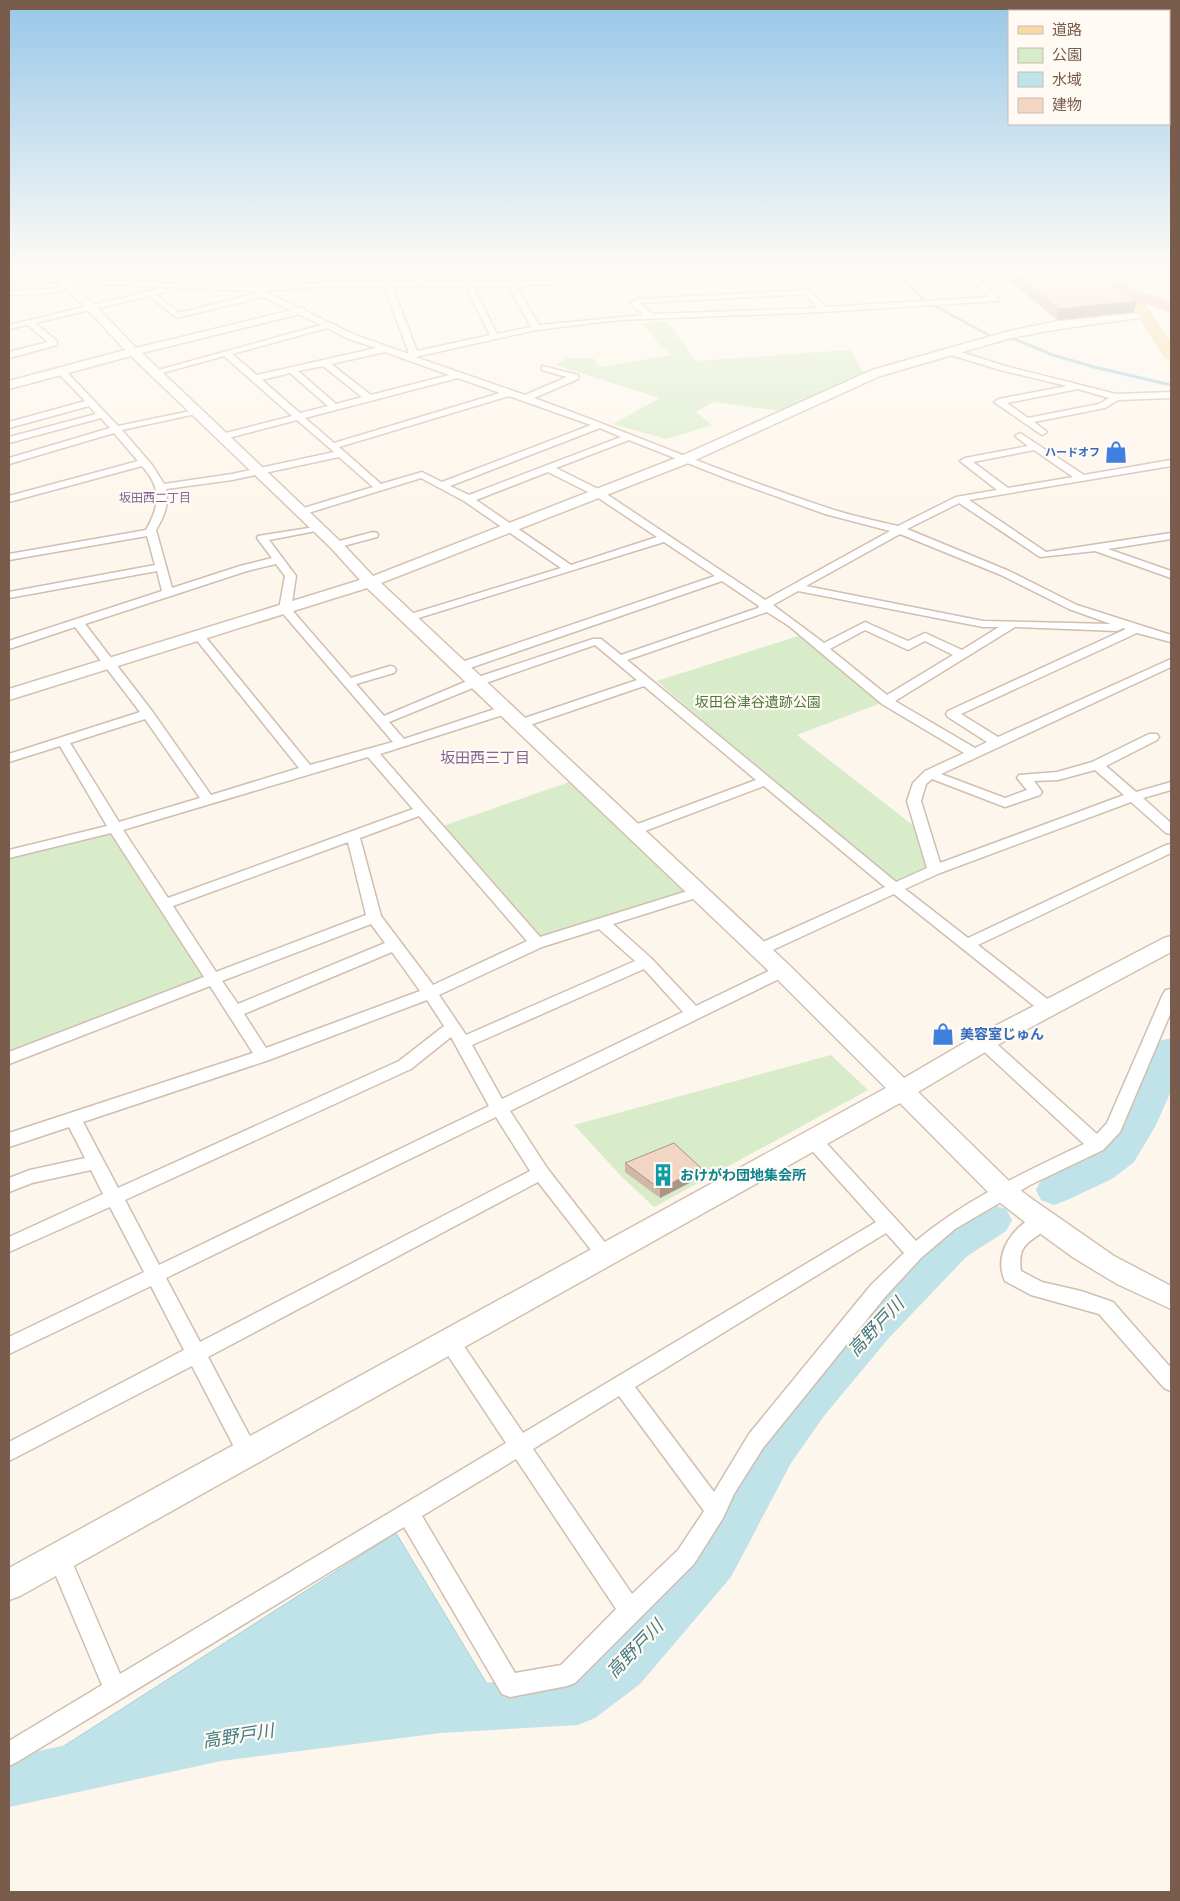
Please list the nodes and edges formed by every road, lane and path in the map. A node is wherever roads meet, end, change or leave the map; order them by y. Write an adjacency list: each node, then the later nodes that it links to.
1 (108, 359): 12 (street)
2 (140, 359): 13 (street)
3 (205, 359): 13 (street)
4 (233, 359): 15 (street)
5 (343, 359): 9 (street)
6 (419, 359): 14 (street)
7 (927, 359): 38 (street)
8 (973, 359): 17 (street)
9 (325, 363): 11 (street); 21 (street)
10 (545, 368): 22 (street)
11 (291, 370): 15 (street); 24 (street)
12 (61, 371): 16 (street); 23 (street)
13 (155, 372): 25 (street)
14 (458, 375): 18 (street); 21 (street)
15 (256, 378): 27 (street)
16 (9, 386)
17 (1078, 386): 20 (street); 28 (street)
18 (508, 393): 22 (street); 35 (street)
19 (1171, 395): 20 (street)
20 (1116, 397): 28 (street)
21 (369, 398): 24 (street)
22 (525, 399): 30 (street)
23 (89, 402): 26 (street); 29 (street)
24 (334, 407): 27 (street)
25 (197, 411): 31 (street); 33 (street)
26 (102, 415): 31 (street); 34 (street)
27 (298, 416): 33 (street); 35 (street)
28 (1026, 421): 36 (street)
29 (9, 424)
30 (600, 425): 32 (street); 45 (street)
31 (116, 430): 39 (street); 40 (street)
32 (628, 436): 38 (street); 42 (street)
33 (221, 437): 43 (street)
34 (9, 440)
35 (331, 447): 37 (street)
36 (1036, 447): 44 (street); 48 (street)
37 (340, 454): 43 (street); 47 (street)
38 (686, 460): 49 (street); 56 (street)
39 (9, 461)
40 (144, 462): 46 (street); 50 (street)
41 (1171, 462): 44 (street)
42 (548, 468): 49 (street); 51 (street)
43 (260, 471): 46 (street); 53 (street)
44 (1080, 477): 48 (street)
45 (443, 485): 47 (street); 51 (street)
46 (161, 487): 57 (street)
47 (381, 489): 53 (street)
48 (1004, 490): 52 (street)
49 (598, 494): 55 (street); 60 (street)
50 (9, 499)
51 (468, 499): 55 (street)
52 (960, 499): 56 (street); 62 (street)
53 (300, 512): 54 (street)
54 (317, 528): 61 (street); 64 (street)
55 (510, 528): 66 (street); 69 (street)
56 (900, 530): 70 (street); 78 (street)
57 (152, 532): 63 (street); 65 (street)
58 (373, 535): 61 (street)
59 (1171, 536): 62 (street)
60 (666, 538): 66 (street); 68 (street)
61 (336, 545): 69 (street)
62 (1096, 548): 67 (street)
63 (9, 557)
64 (279, 560): 71 (street); 74 (street)
65 (161, 567): 71 (street); 72 (street)
66 (570, 569): 75 (street)
67 (1171, 575)
68 (724, 577): 73 (street); 87 (street)
69 (370, 582): 74 (street); 75 (street)
70 (798, 588): 73 (street); 77 (street)
71 (168, 594): 76 (street)
72 (9, 595)
73 (765, 605): 82 (street); 84 (street)
74 (285, 608): 79 (street); 90 (street)
75 (408, 618): 87 (street)
76 (78, 623): 81 (street); 86 (street)
77 (1013, 624): 78 (street); 83 (street)
78 (1136, 629): 80 (street); 99 (street)
79 (199, 636): 86 (street); 105 (street)
80 (1171, 639)
81 (9, 645)
82 (822, 649): 83 (street); 93 (street)
83 (962, 655): 93 (street)
84 (619, 659): 89 (street); 91 (street)
85 (1171, 663): 99 (street)
86 (109, 664): 92 (street); 94 (street)
87 (460, 668): 91 (street)
88 (390, 670): 90 (street)
89 (646, 681): 95 (street); 107 (street)
90 (349, 682): 96 (street)
91 (476, 682): 95 (street); 96 (street)
92 (9, 695)
93 (886, 701): 102 (street)
94 (148, 714): 98 (street); 110 (street)
95 (512, 717): 100 (street); 114 (street)
96 (382, 721): 100 (street)
97 (1153, 737): 104 (street)
98 (63, 741): 103 (street); 112 (street)
99 (996, 742): 102 (street)
100 (401, 744): 101 (street)
101 (371, 752): 105 (street); 111 (street)
102 (974, 753): 106 (street)
103 (9, 758)
104 (1098, 766): 106 (street); 109 (street)
105 (308, 770): 110 (street)
106 (930, 774): 118 (street)
107 (766, 781): 114 (street); 119 (street)
108 (1171, 786): 109 (street)
109 (1132, 797): 113 (street); 118 (street)
110 (208, 800): 112 (street)
111 (421, 811): 115 (street); 124 (street)
112 (115, 828): 117 (street); 121 (street)
113 (1171, 830)
114 (632, 831): 120 (street)
115 (353, 836): 121 (street); 122 (street)
116 (1171, 848): 127 (street)
117 (10, 851)
118 (935, 870): 119 (street)
119 (896, 889): 127 (street); 128 (street)
120 (698, 893): 123 (street); 128 (street)
121 (165, 904): 131 (street)
122 (374, 917): 126 (street); 131 (street)
123 (601, 922): 124 (street); 129 (street)
124 (537, 943): 132 (street)
125 (1171, 943): 134 (street)
126 (395, 945): 132 (street); 135 (street)
127 (966, 945): 134 (street)
128 (759, 950): 130 (street)
129 (646, 962): 136 (street); 139 (street)
130 (782, 971): 136 (street); 142 (street)
131 (213, 979): 135 (street); 141 (street)
132 (430, 993): 137 (street); 140 (street)
133 (1171, 994): 147 (street)
134 (1049, 1009): 138 (street)
135 (234, 1012): 140 (street)
136 (694, 1014): 143 (street)
137 (452, 1028): 139 (street); 152 (street)
138 (984, 1042): 142 (street); 147 (street)
139 (463, 1043): 143 (street)
140 (263, 1056): 144 (street)
141 (9, 1058)
142 (902, 1090): 145 (street); 151 (street)
143 (499, 1108): 149 (street); 158 (street)
144 (73, 1119): 146 (street); 148 (street)
145 (812, 1139): 154 (street); 157 (street)
146 (9, 1140)
147 (1097, 1145): 151 (street)
148 (96, 1162): 150 (street); 152 (street)
149 (541, 1173): 157 (street); 162 (street)
150 (9, 1185)
151 (1003, 1191): 153 (street); 156 (street)
152 (114, 1197): 155 (street); 158 (street)
153 (1041, 1221): 159 (street); 163 (street)
154 (888, 1224): 156 (street); 164 (street)
155 (9, 1245)
156 (916, 1253): 168 (street)
157 (604, 1254): 160 (street)
158 (155, 1276): 161 (street); 162 (street)
159 (1171, 1298)
160 (450, 1342): 165 (street); 167 (street)
161 (9, 1346)
162 (196, 1354): 166 (street); 167 (street)
163 (1171, 1382)
164 (621, 1384): 165 (street); 168 (street)
165 (520, 1446): 169 (street); 172 (street)
166 (9, 1452)
167 (248, 1453): 170 (street)
168 (716, 1511): 172 (street)
169 (408, 1513): 172 (street); 173 (street)
170 (59, 1557): 171 (street); 173 (street)
171 (9, 1585)
172 (630, 1611)
173 (115, 1690): 174 (street)
174 (9, 1754)

